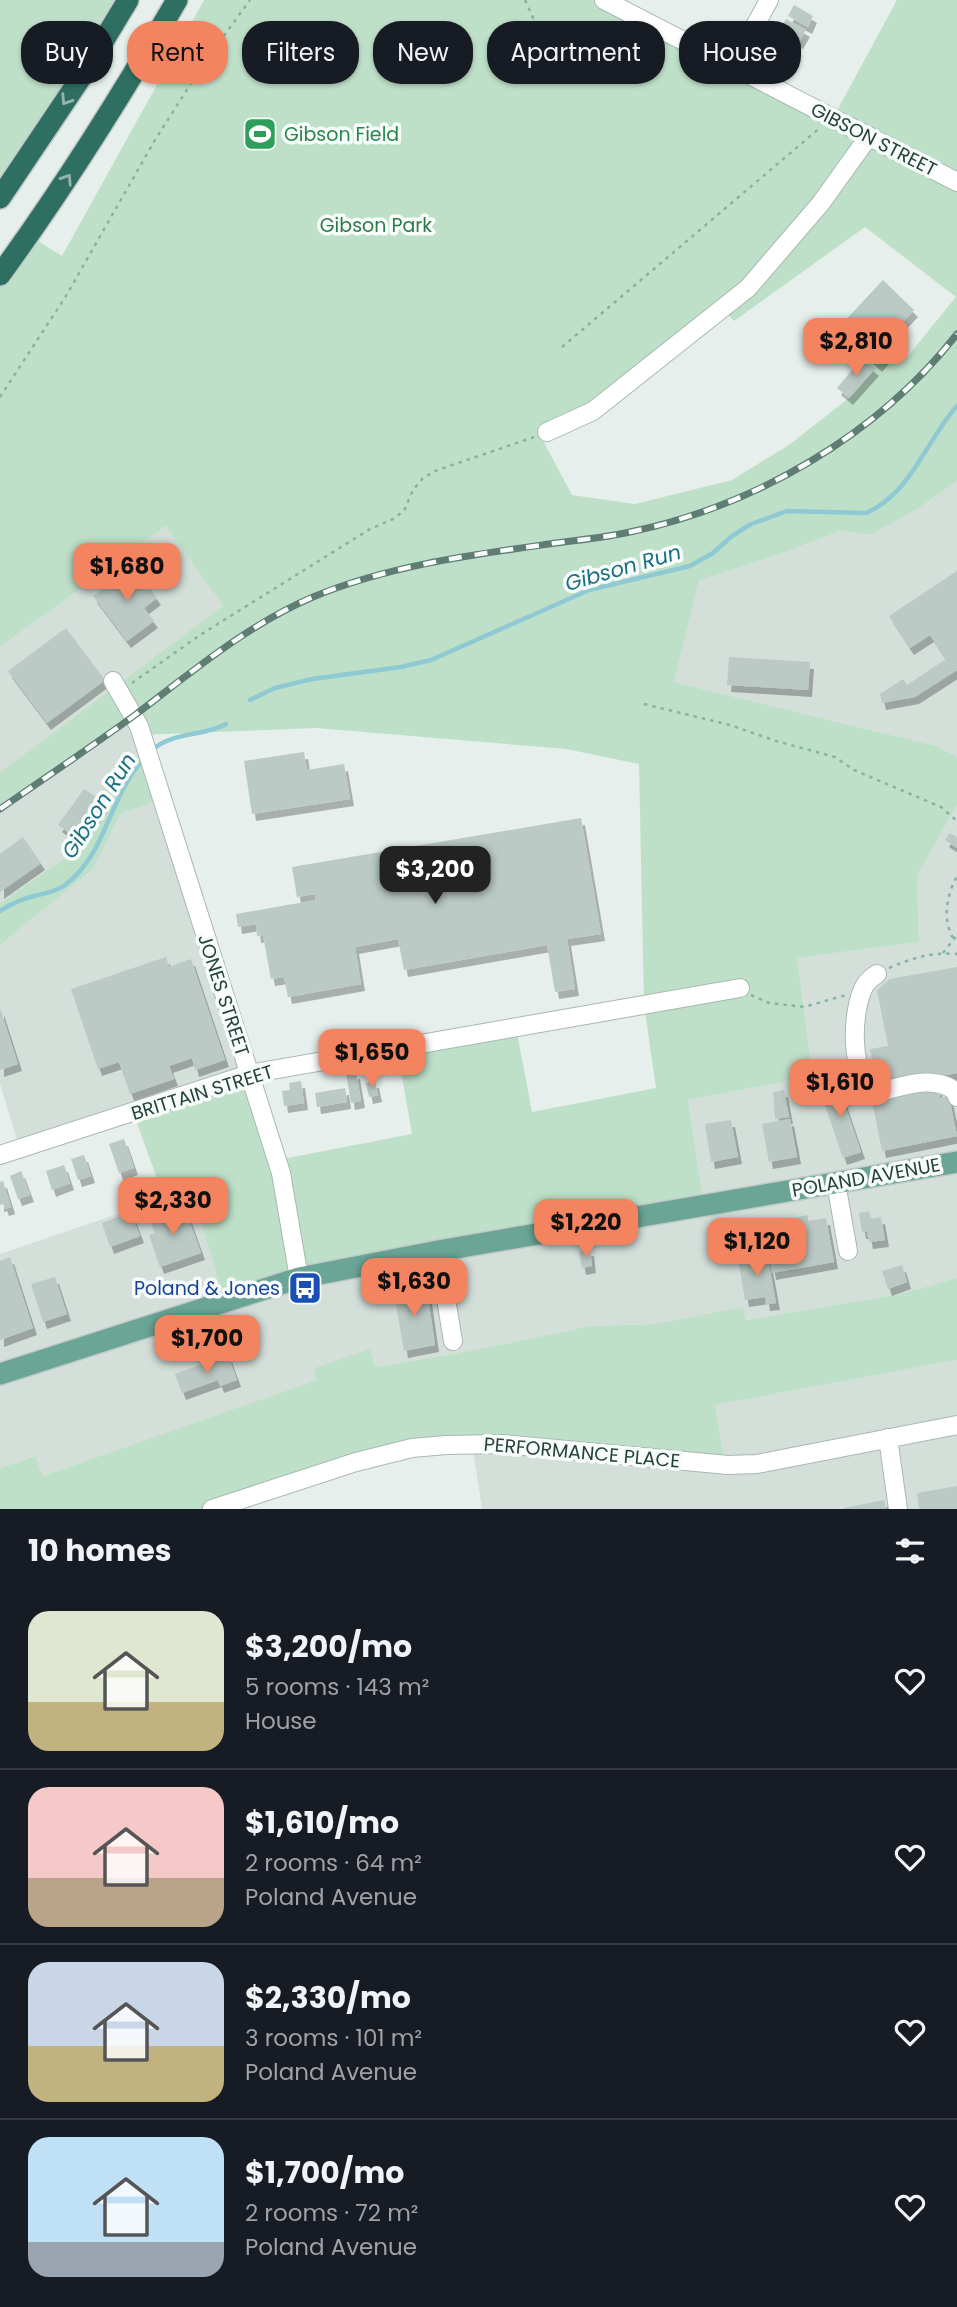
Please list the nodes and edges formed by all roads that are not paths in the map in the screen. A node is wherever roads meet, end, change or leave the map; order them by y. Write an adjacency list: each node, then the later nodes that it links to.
1 (128, 0): 10 (highway, one-way to 10)
2 (177, 0): 11 (highway, one-way to 2)
3 (604, 0): 6 (street, GIBSON STREET)
4 (769, 0): 5 (street)
5 (758, 21)
6 (679, 38)
7 (768, 84): 8 (street, GIBSON STREET)
8 (869, 136): 9 (street, GIBSON STREET); 14 (street)
9 (957, 182)
10 (0, 198)
11 (39, 221): 12 (highway); 13 (highway)
12 (0, 275)
13 (0, 284)
14 (547, 432)
15 (116, 687): 18 (street, JONES STREET)
16 (877, 974): 19 (street)
17 (740, 988): 18 (street, BRITTAIN STREET)
18 (249, 1074): 20 (street, BRITTAIN STREET); 25 (street, JONES STREET)
19 (957, 1097)
20 (0, 1155)
21 (957, 1162): 22 (main road, POLAND AVENUE)
22 (836, 1183): 23 (main road, POLAND AVENUE); 24 (street)
23 (438, 1251): 25 (main road, POLAND AVENUE); 26 (street)
24 (848, 1251)
25 (299, 1278): 27 (main road, POLAND AVENUE)
26 (453, 1341)
27 (0, 1374)
28 (957, 1425): 29 (street, PERFORMANCE PLACE)
29 (888, 1438): 30 (street, PERFORMANCE PLACE); 31 (street)
30 (212, 1509)
31 (898, 1509)

